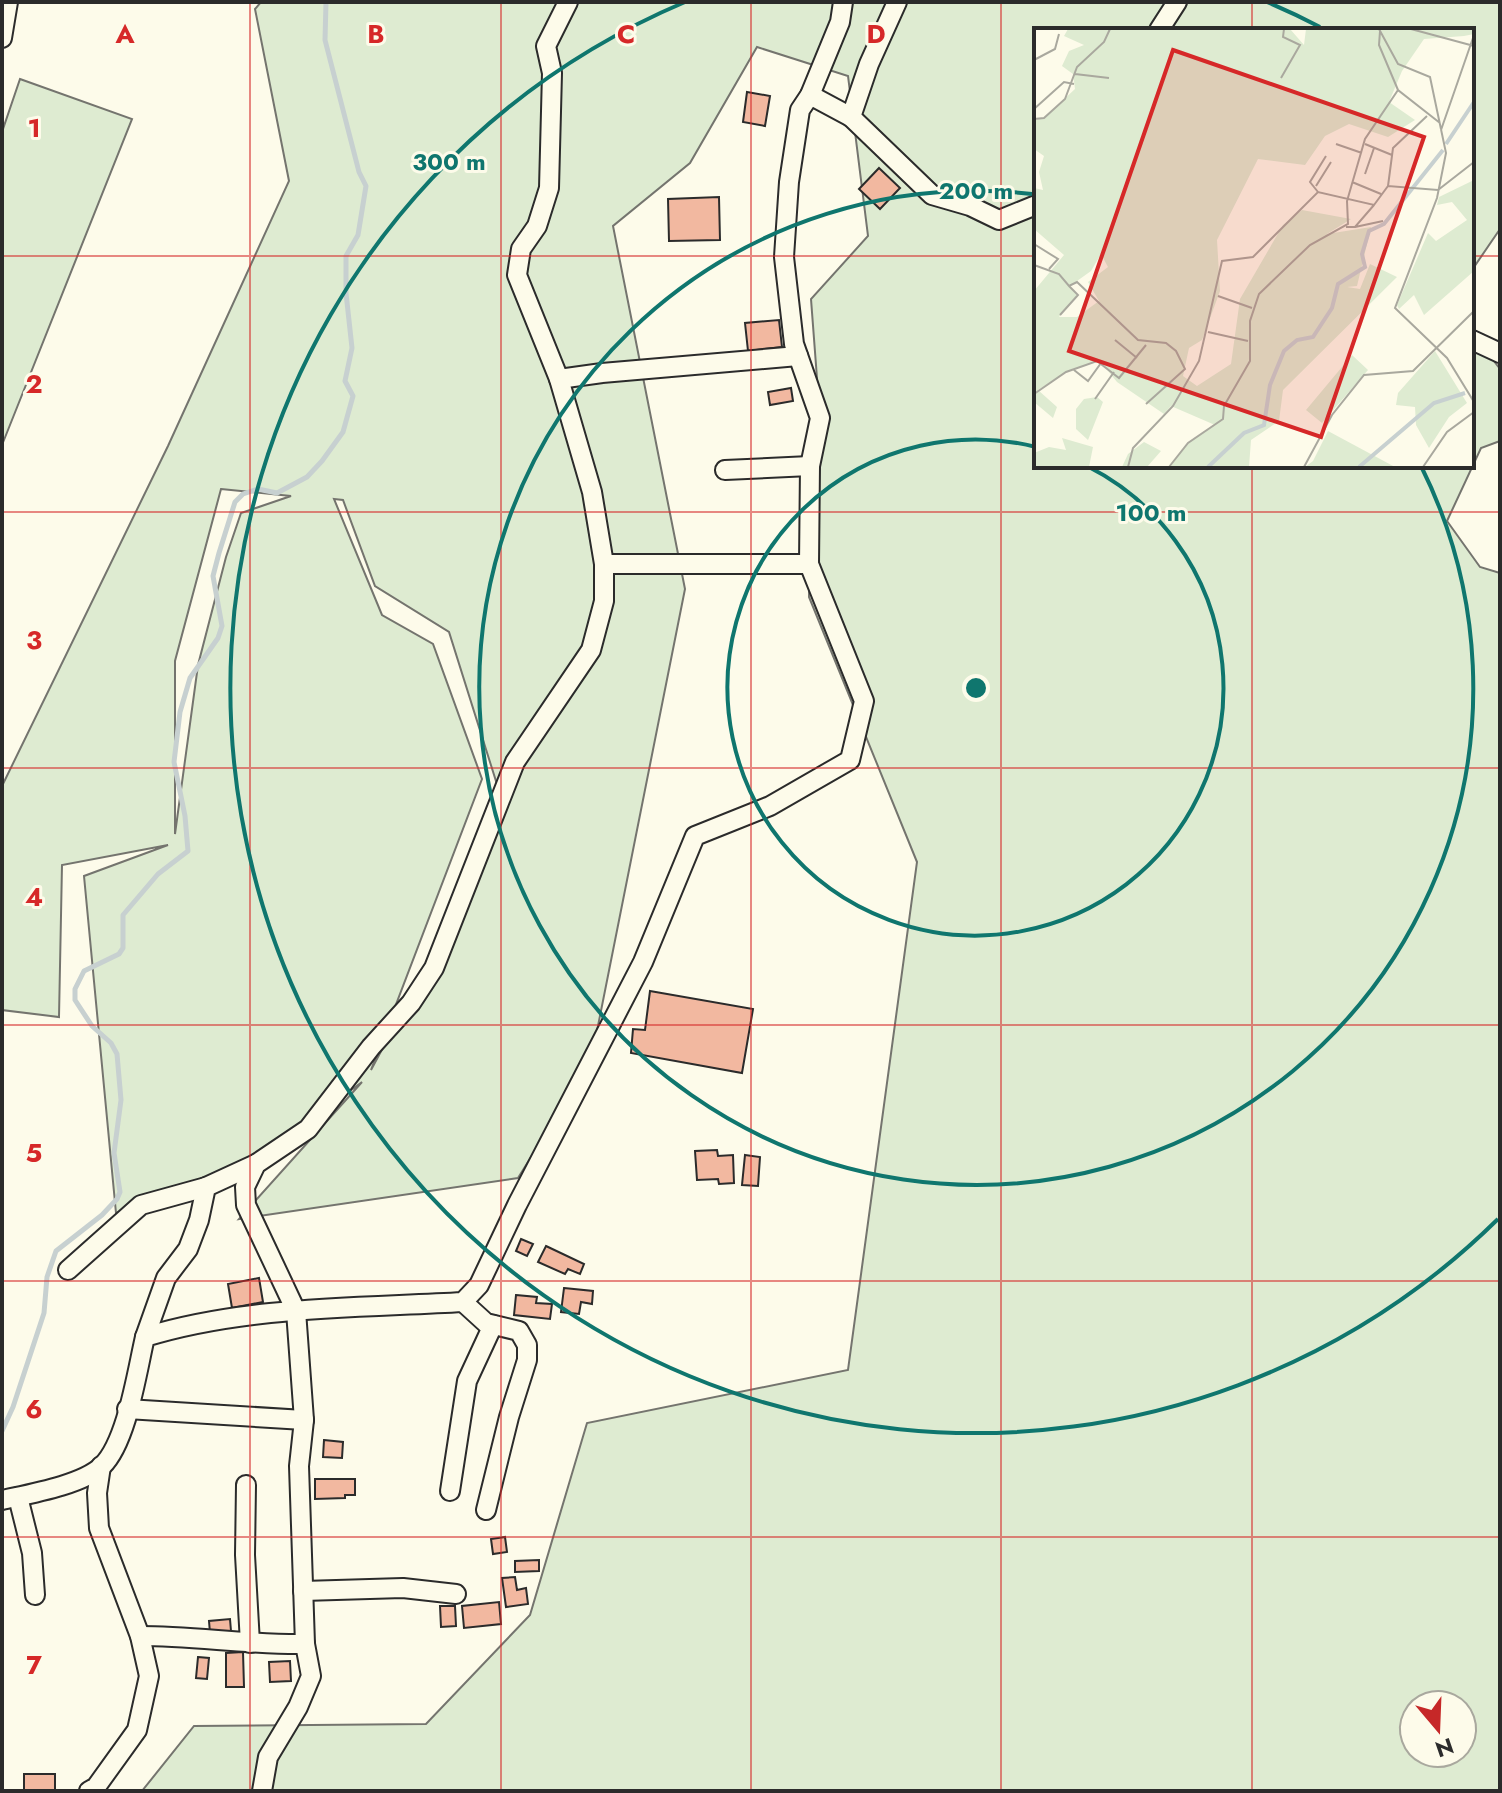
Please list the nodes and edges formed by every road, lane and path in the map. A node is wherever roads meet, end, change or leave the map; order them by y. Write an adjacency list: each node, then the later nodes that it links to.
1 (8, 2): 7 (street)
2 (568, 2): 14 (street)
3 (843, 2): 8 (street)
4 (897, 2): 9 (street)
5 (1177, 2): 6 (street)
6 (1160, 28)
7 (2, 38)
8 (810, 95): 9 (street); 13 (street)
9 (851, 117): 10 (street)
10 (1034, 206)
11 (1474, 341): 12 (street)
12 (1500, 353)
13 (798, 356): 14 (street); 15 (street)
14 (559, 379): 17 (street)
15 (810, 466): 16 (street); 18 (street)
16 (725, 470)
17 (604, 564): 18 (street); 19 (street)
18 (809, 564): 22 (street)
19 (256, 1164): 20 (street); 23 (street)
20 (206, 1187): 21 (street); 25 (street)
21 (68, 1270)
22 (463, 1302): 23 (street); 24 (street)
23 (296, 1311): 25 (street); 27 (street)
24 (493, 1325): 30 (street); 32 (street)
25 (145, 1337): 26 (street)
26 (127, 1409): 27 (street); 28 (street)
27 (304, 1420): 33 (street)
28 (101, 1466): 31 (street); 36 (street)
29 (246, 1485): 37 (street)
30 (450, 1491)
31 (10, 1498): 35 (street)
32 (486, 1510)
33 (303, 1591): 34 (street); 38 (street)
34 (456, 1594)
35 (35, 1595)
36 (140, 1636): 37 (street); 39 (street)
37 (250, 1643): 38 (street)
38 (305, 1644): 40 (street)
39 (89, 1791)
40 (262, 1791)

